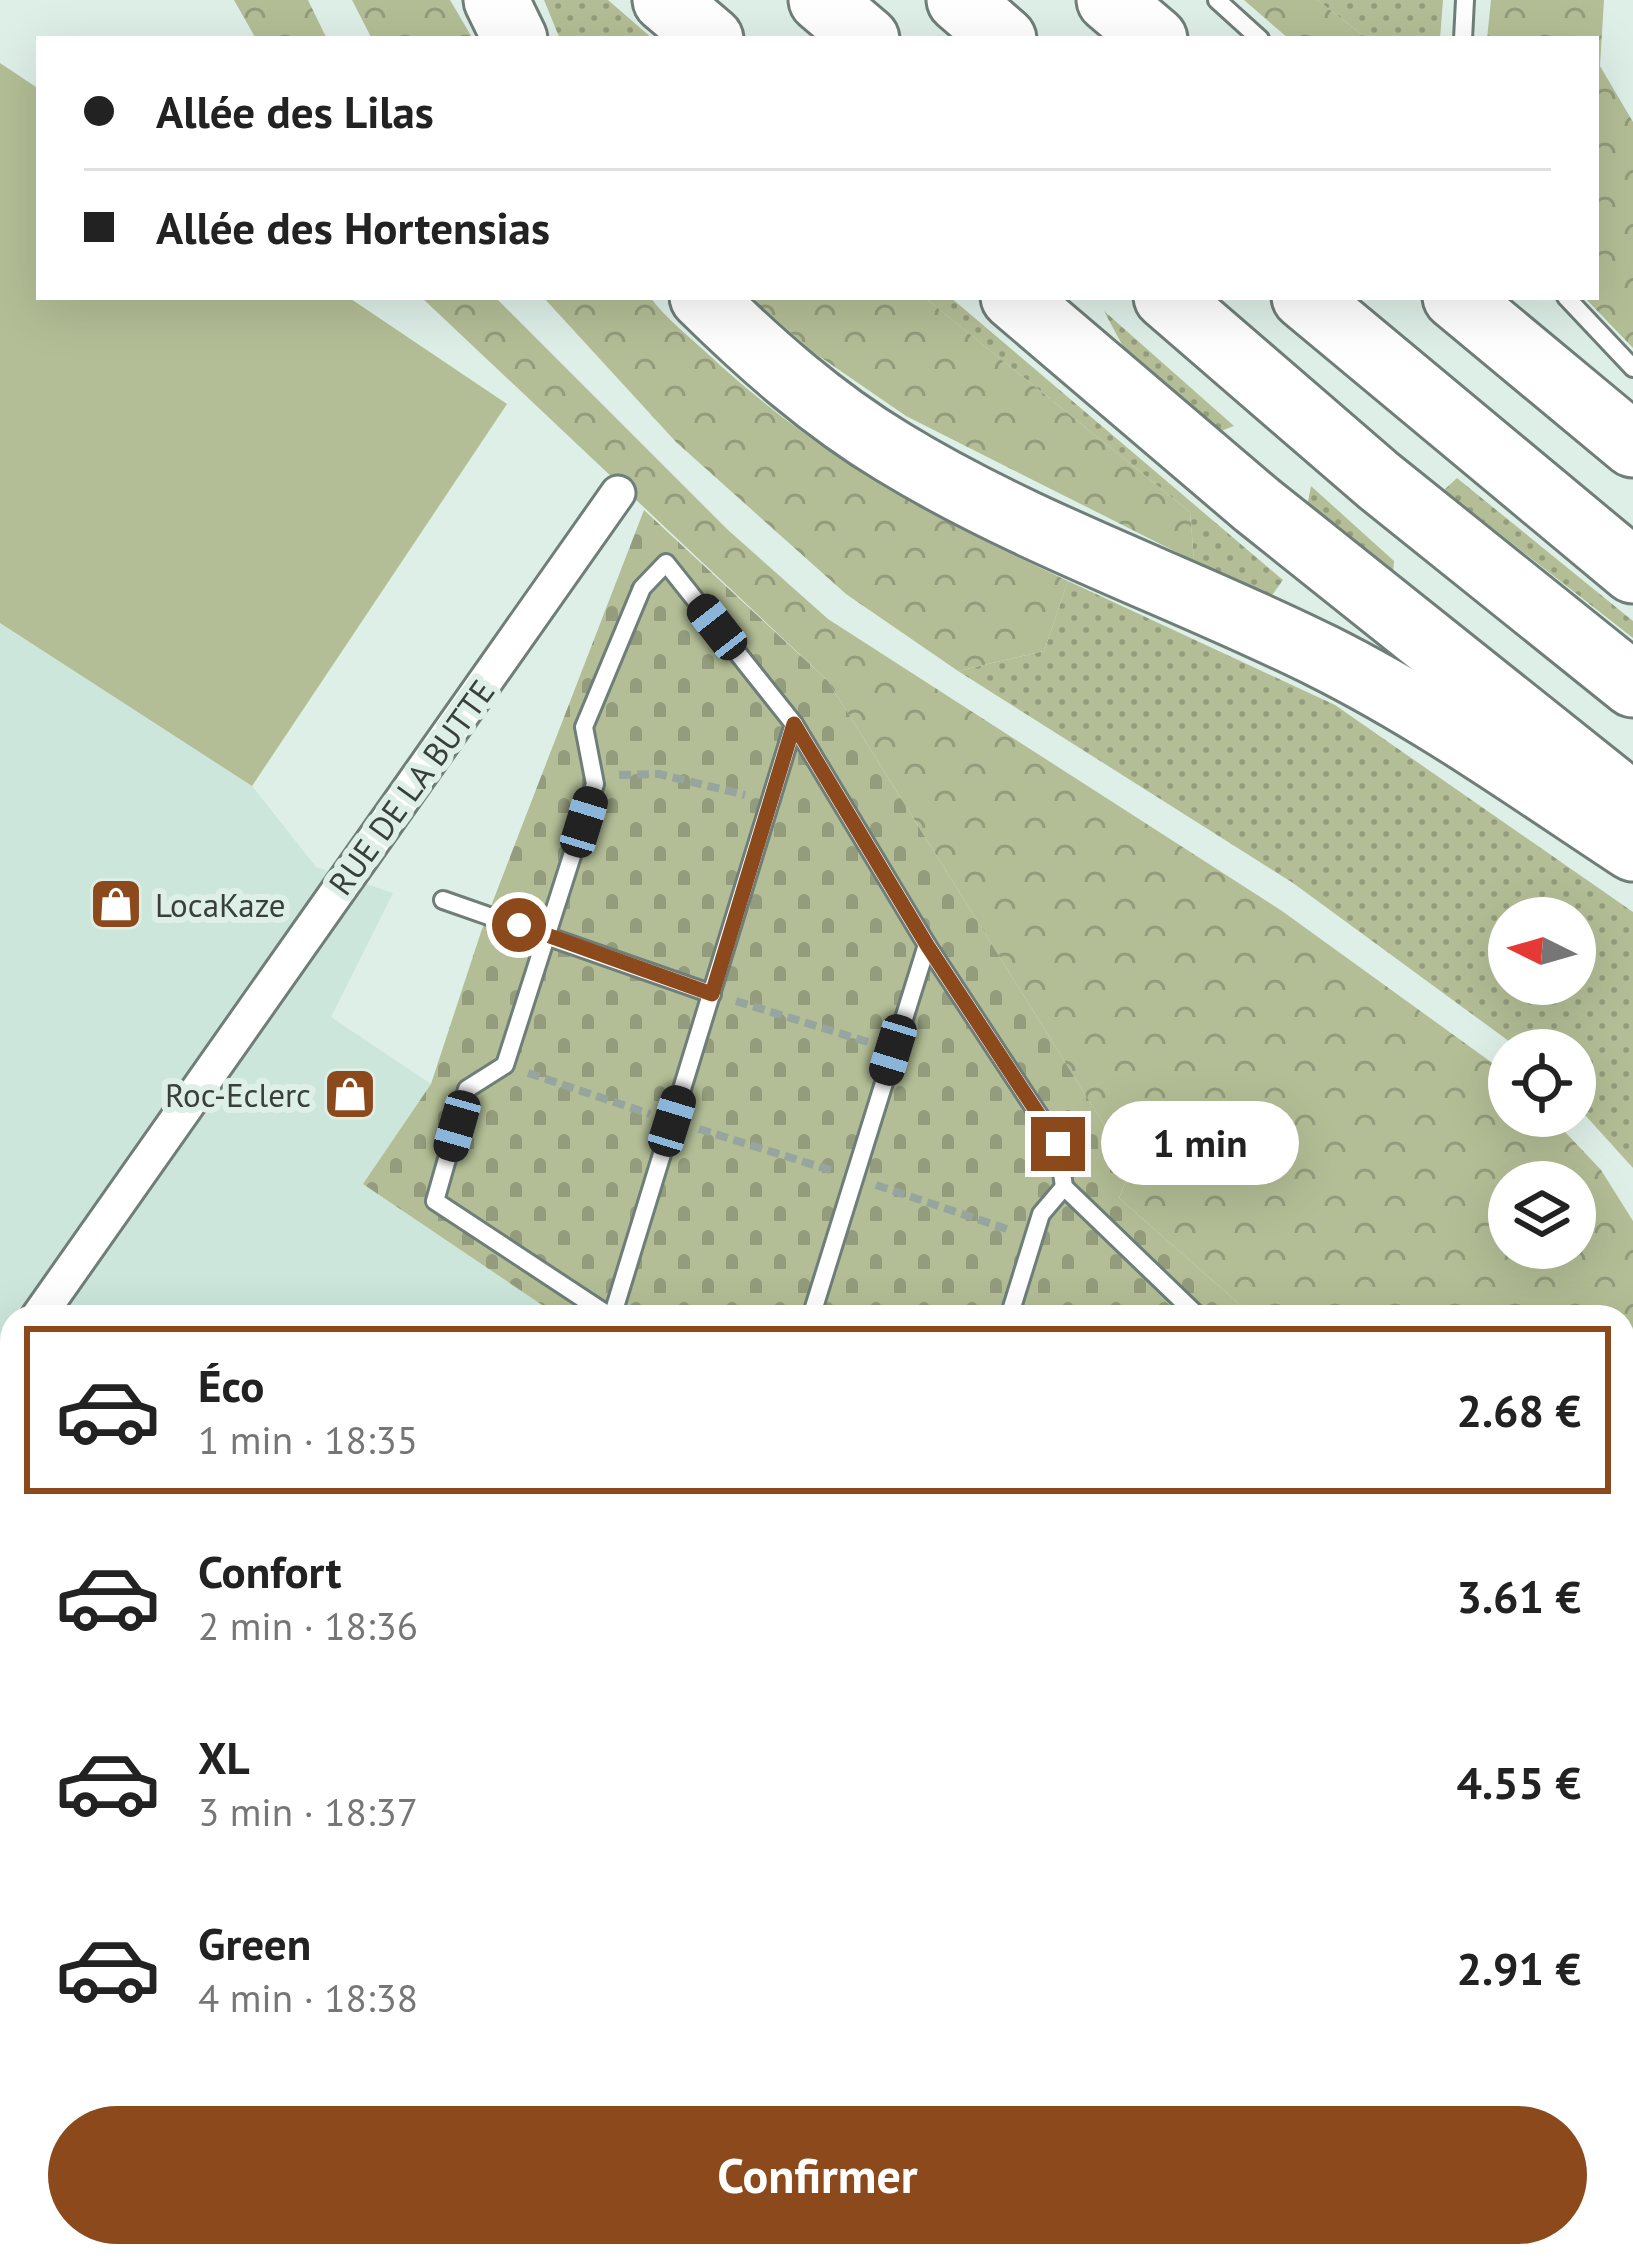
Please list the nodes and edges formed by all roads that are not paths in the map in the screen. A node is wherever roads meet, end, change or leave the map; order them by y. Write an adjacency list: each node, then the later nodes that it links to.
1 (665, 0): 8 (highway)
2 (821, 0): 9 (highway)
3 (959, 0): 10 (highway)
4 (1109, 0): 11 (highway)
5 (1148, 0): 12 (highway)
6 (1216, 0): 13 (lane)
7 (1465, 0): 14 (lane)
8 (707, 36)
9 (863, 36)
10 (1001, 36)
11 (1151, 36)
12 (1183, 36)
13 (1257, 36)
14 (1463, 36)
15 (705, 300): 28 (highway)
16 (1017, 300): 27 (highway)
17 (1169, 300): 25 (highway)
18 (1308, 300): 24 (highway)
19 (1459, 300): 22 (highway)
20 (1569, 300): 21 (lane)
21 (1633, 368)
22 (1633, 445)
23 (618, 493): 34 (street, RUE DE LA BUTTE)
24 (1633, 572)
25 (1633, 685)
26 (794, 724): 30 (lane); 31 (lane); 32 (lane)
27 (1633, 806)
28 (1633, 849)
29 (443, 900): 30 (lane)
30 (549, 937): 32 (lane); 35 (lane)
31 (927, 945): 33 (lane); 37 (lane)
32 (712, 994): 36 (lane)
33 (1064, 1187): 38 (lane); 39 (lane)
34 (46, 1305)
35 (594, 1305)
36 (616, 1305)
37 (815, 1305)
38 (1013, 1305)
39 (1187, 1305)

